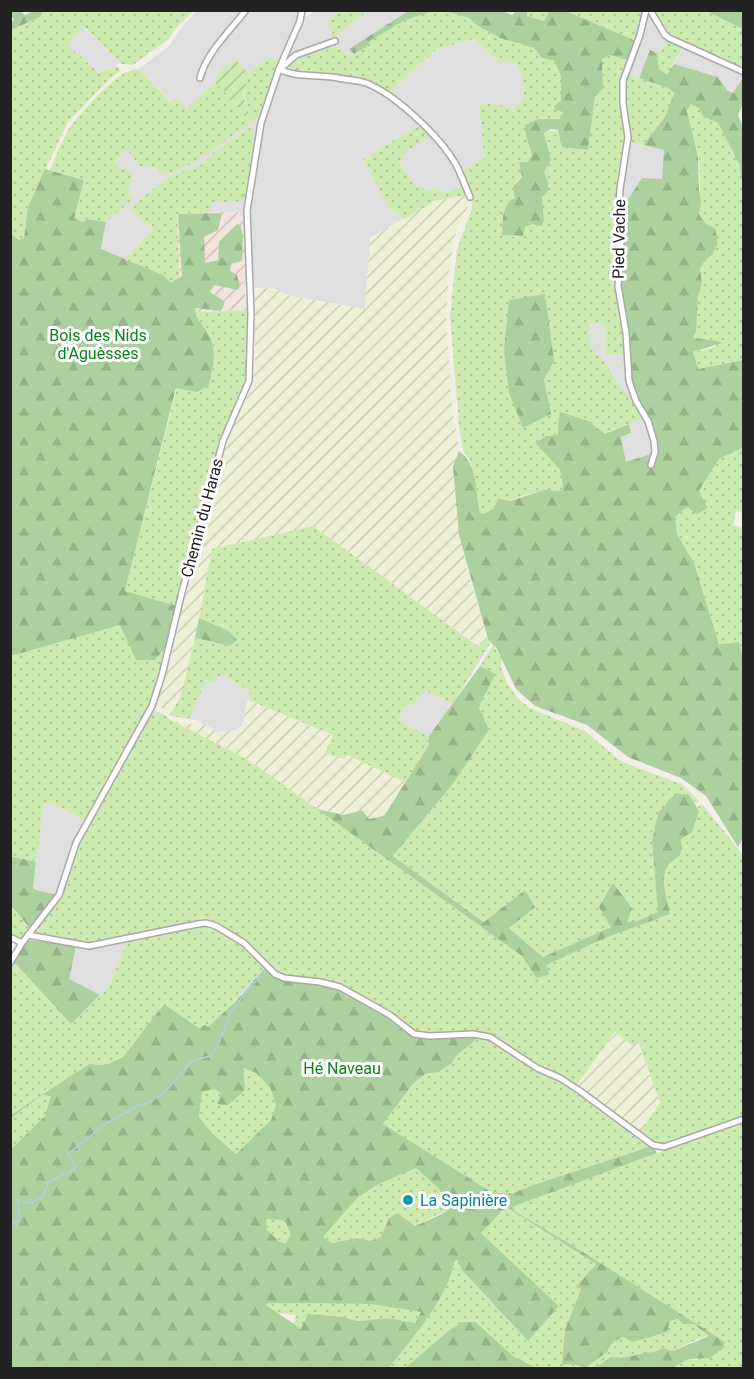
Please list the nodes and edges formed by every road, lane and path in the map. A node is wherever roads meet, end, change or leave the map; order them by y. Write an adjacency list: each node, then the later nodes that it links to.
1 (246, 10): 7 (street)
2 (302, 10): 5 (street, Chemin du Haras)
3 (648, 10): 6 (street); 9 (street, Pied Vache)
4 (335, 41): 5 (street)
5 (279, 71): 8 (street); 10 (street, Chemin du Haras)
6 (744, 72)
7 (200, 78)
8 (470, 197)
9 (651, 465)
10 (28, 935): 12 (street, Chemin du Haras); 14 (street)
11 (10, 937): 12 (street)
12 (22, 943): 13 (street, Chemin du Haras)
13 (10, 963)
14 (744, 1119)

